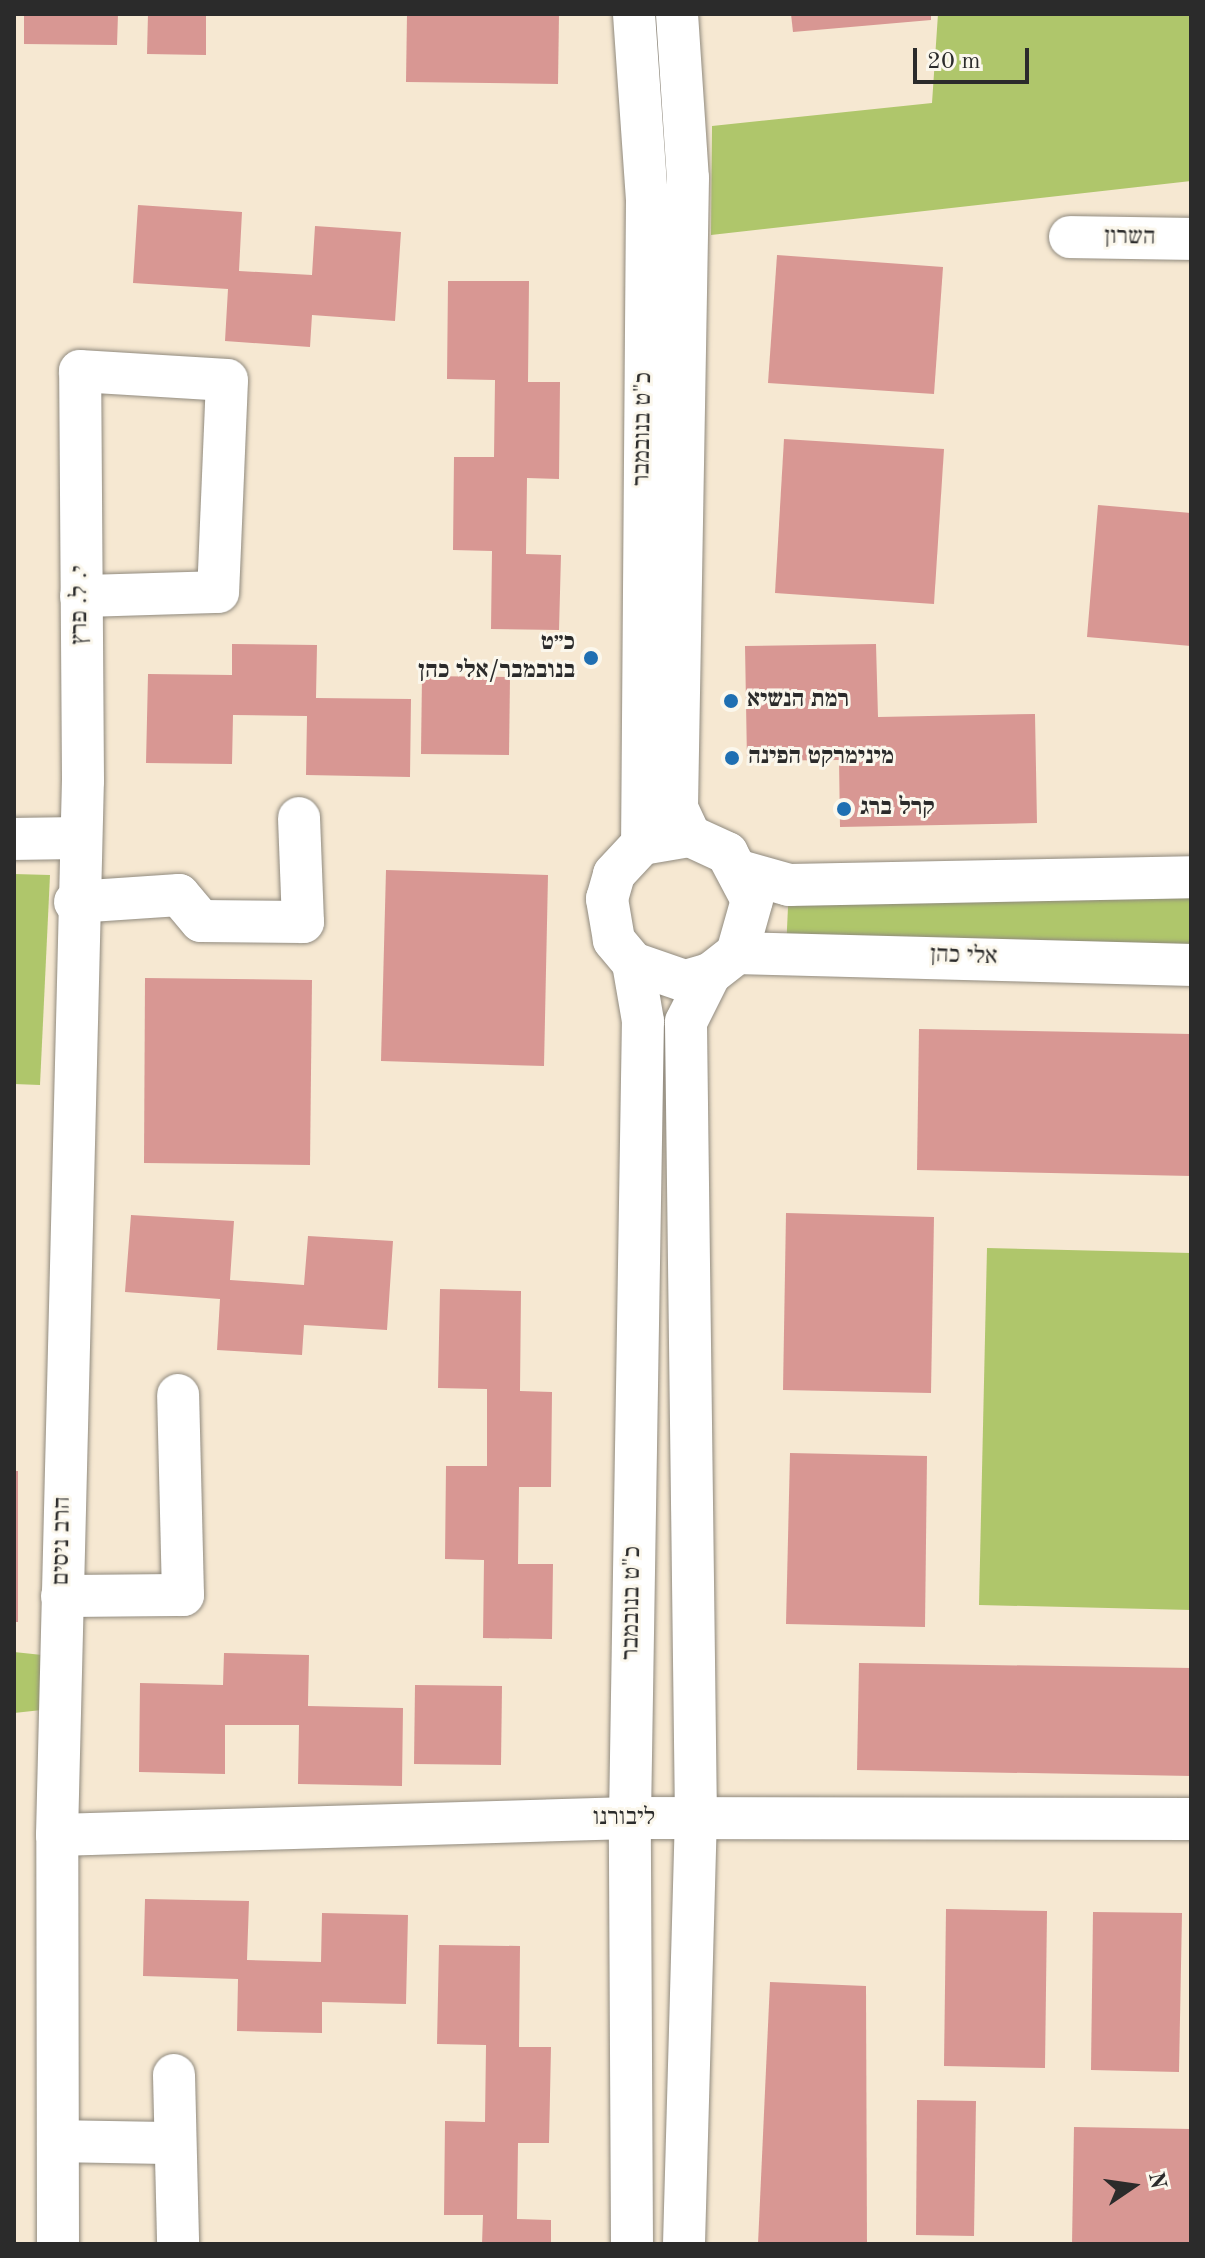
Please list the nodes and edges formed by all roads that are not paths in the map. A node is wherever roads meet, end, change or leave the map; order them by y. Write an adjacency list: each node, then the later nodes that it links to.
1 (634, 14): 10 (street, כ"ט בנובמבר)
2 (677, 14): 7 (street, כ"ט בנובמבר)
3 (1070, 237): 4 (street, השרון)
4 (1191, 239)
5 (81, 596): 5 (street, י. ל. פרץ); 8 (street, י. ל. פרץ)
6 (299, 818): 13 (street)
7 (690, 836): 10 (street); 11 (street)
8 (76, 838): 9 (street); 13 (street, הרב ניסים)
9 (14, 839)
10 (642, 844): 14 (street)
11 (743, 872): 12 (street); 15 (street)
12 (1191, 877)
13 (75, 902): 18 (street, הרב ניסים)
14 (633, 963): 15 (street); 19 (street, כ"ט בנובמבר)
15 (723, 963): 16 (street, אלי כהן); 21 (street)
16 (1191, 965)
17 (178, 1395): 18 (street)
18 (62, 1596): 22 (street, הרב ניסים)
19 (630, 1818): 21 (street, ליבורנו); 22 (street, ליבורנו); 28 (street, כ"ט בנובמבר)
20 (1191, 1819): 21 (street, ליבורנו)
21 (696, 1820): 29 (street)
22 (57, 1835): 24 (street, הרב ניסים)
23 (174, 2075): 25 (street)
24 (58, 2141): 25 (street); 26 (street, הרב ניסים)
25 (175, 2143): 27 (street)
26 (58, 2244)
27 (178, 2244)
28 (632, 2244)
29 (684, 2244)

